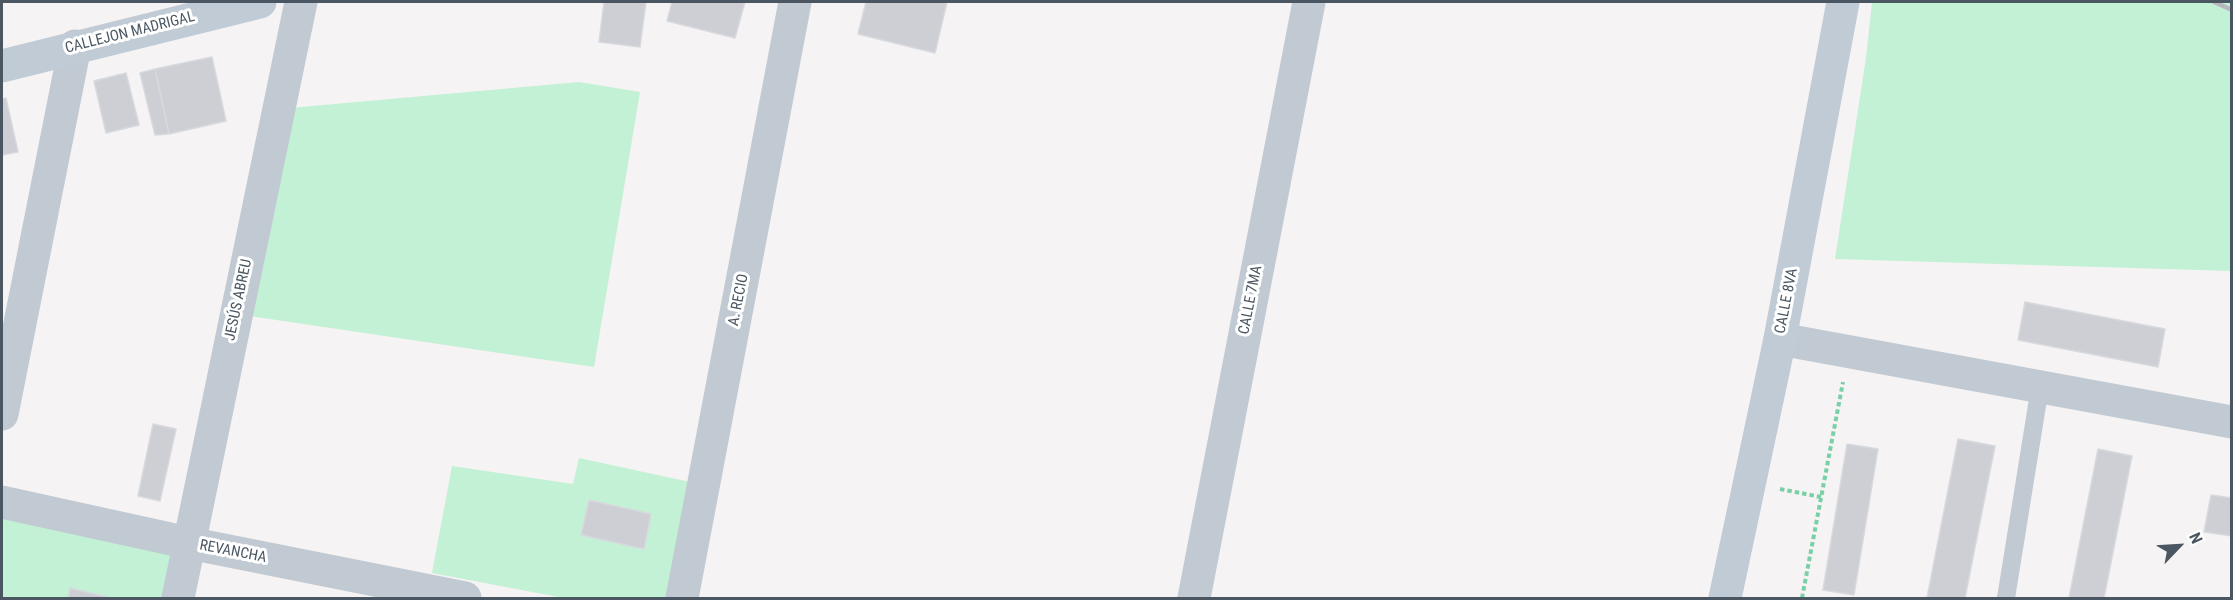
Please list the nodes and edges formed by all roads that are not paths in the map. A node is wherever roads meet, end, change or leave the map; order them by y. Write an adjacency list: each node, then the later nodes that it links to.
1 (260, 2): 6 (street, CALLEJON MADRIGAL)
2 (301, 2): 13 (street, JESÚS ABREU)
3 (795, 2): 16 (street, A. RECIO)
4 (1309, 2): 17 (street, CALLE 7MA)
5 (1843, 2): 8 (street, CALLE 8VA)
6 (75, 46): 7 (street, CALLEJON MADRIGAL); 10 (street)
7 (2, 66)
8 (1780, 339): 9 (street); 18 (street, CALLE 8VA)
9 (2040, 387): 11 (street); 19 (lane)
10 (2, 414)
11 (2232, 422)
12 (2, 502): 13 (street, REVANCHA)
13 (189, 543): 14 (street, JESÚS ABREU); 15 (street, REVANCHA)
14 (178, 598)
15 (465, 598)
16 (682, 598)
17 (1194, 598)
18 (1725, 598)
19 (2006, 598)

